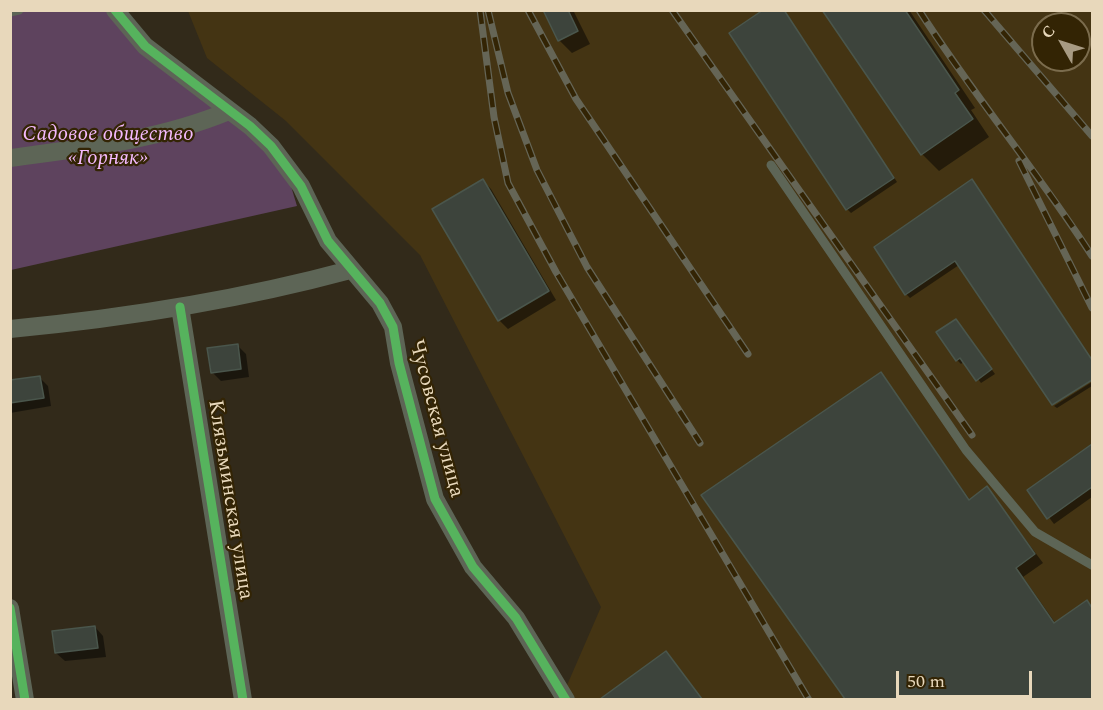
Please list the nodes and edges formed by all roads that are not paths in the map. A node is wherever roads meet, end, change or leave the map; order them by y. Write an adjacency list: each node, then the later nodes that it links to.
1 (19, 10): 3 (lane)
2 (115, 10): 4 (street, Чусовская улица)
3 (10, 12)
4 (229, 111): 5 (street); 7 (street, Чусовская улица)
5 (10, 158)
6 (771, 165): 10 (lane)
7 (350, 270): 8 (street); 12 (street, Чусовская улица)
8 (180, 307): 9 (street); 14 (street, Клязьминская улица)
9 (10, 329)
10 (1092, 565)
11 (10, 608): 13 (street)
12 (561, 698)
13 (25, 699)
14 (243, 699)

